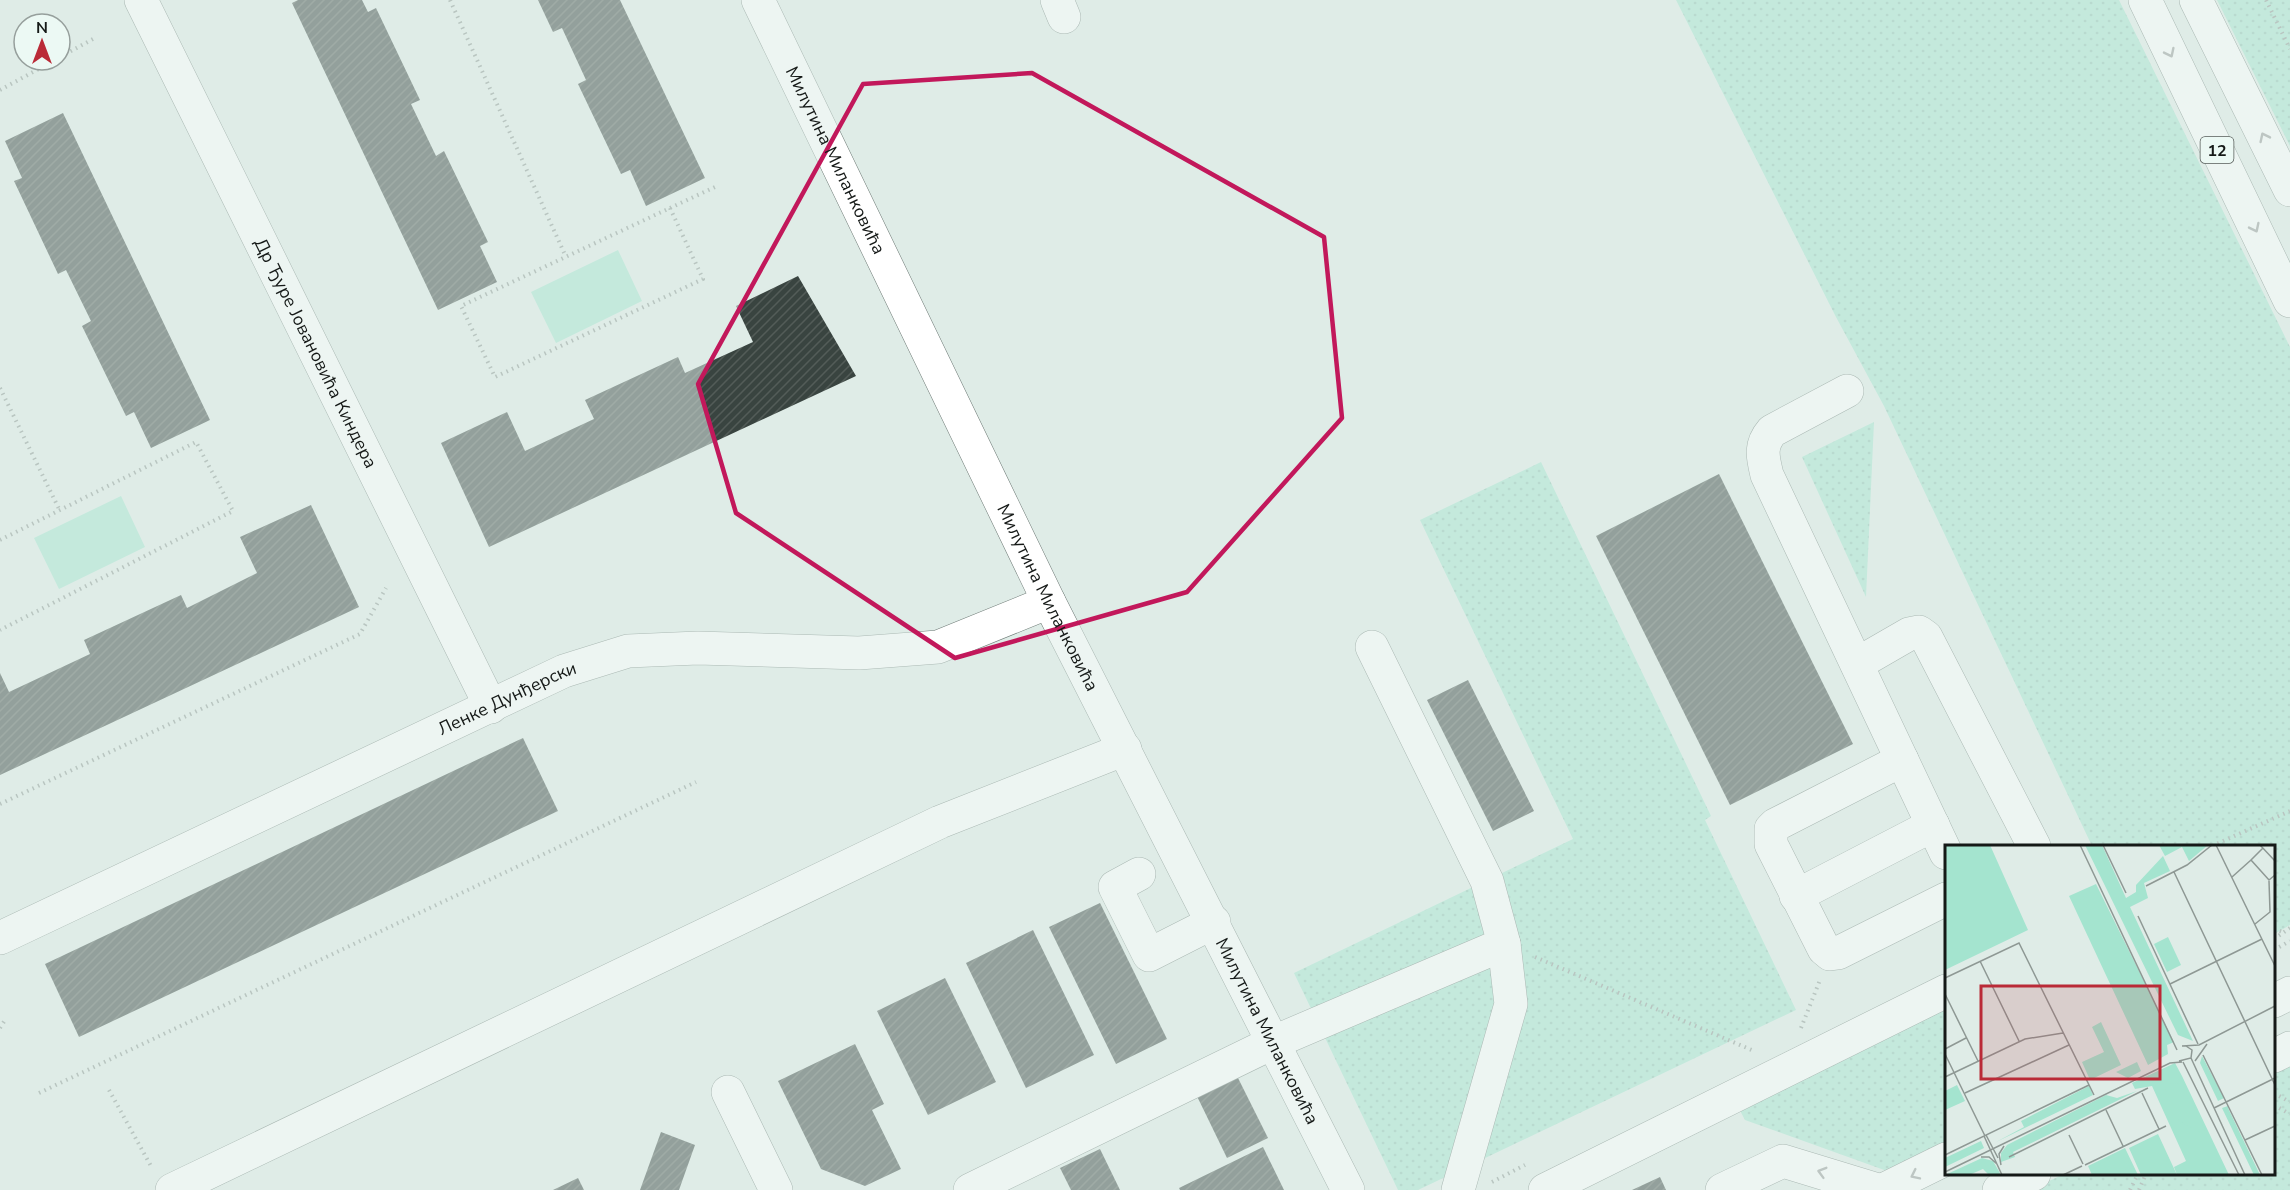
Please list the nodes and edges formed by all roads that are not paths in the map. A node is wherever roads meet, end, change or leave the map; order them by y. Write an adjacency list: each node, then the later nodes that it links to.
1 (141, 0): 11 (street, Др Ђуре Јовановића Киндера)
2 (758, 0): 8 (street, Милутина Миланковића)
3 (2145, 0): 6 (street, 12, one-way to 6)
4 (2196, 0): 5 (street, one-way to 4)
5 (2290, 190)
6 (2290, 301)
7 (1847, 391): 10 (street)
8 (1049, 602): 11 (street, Ленке Дунђерски); 12 (street, Милутина Миланковића)
9 (1372, 647): 21 (street)
10 (1857, 664): 13 (street); 15 (street)
11 (491, 707): 20 (street, Ленке Дунђерски)
12 (1125, 749): 19 (street, Милутина Миланковића); 31 (street)
13 (1902, 760): 14 (street); 17 (street)
14 (1940, 839): 17 (street)
15 (2033, 845)
16 (1139, 874): 19 (street)
17 (1796, 896): 18 (street)
18 (1945, 901)
19 (1214, 921): 25 (street, Милутина Миланковића)
20 (0, 938)
21 (1504, 944): 25 (street); 35 (street)
22 (1945, 992): 36 (street)
23 (2290, 993): 24 (street)
24 (2275, 1000)
25 (1274, 1042): 33 (street); 34 (street, Милутина Миланковића)
26 (2290, 1048): 27 (street)
27 (2275, 1056)
28 (728, 1092): 32 (street)
29 (1945, 1160): 39 (street, one-way to 39)
30 (2030, 1175): 40 (street)
31 (163, 1182)
32 (776, 1190)
33 (970, 1190)
34 (1348, 1190)
35 (1458, 1190)
36 (1545, 1190)
37 (1722, 1190): 38 (street, one-way to 37)
38 (1878, 1190)
39 (1883, 1190)
40 (1999, 1190)

